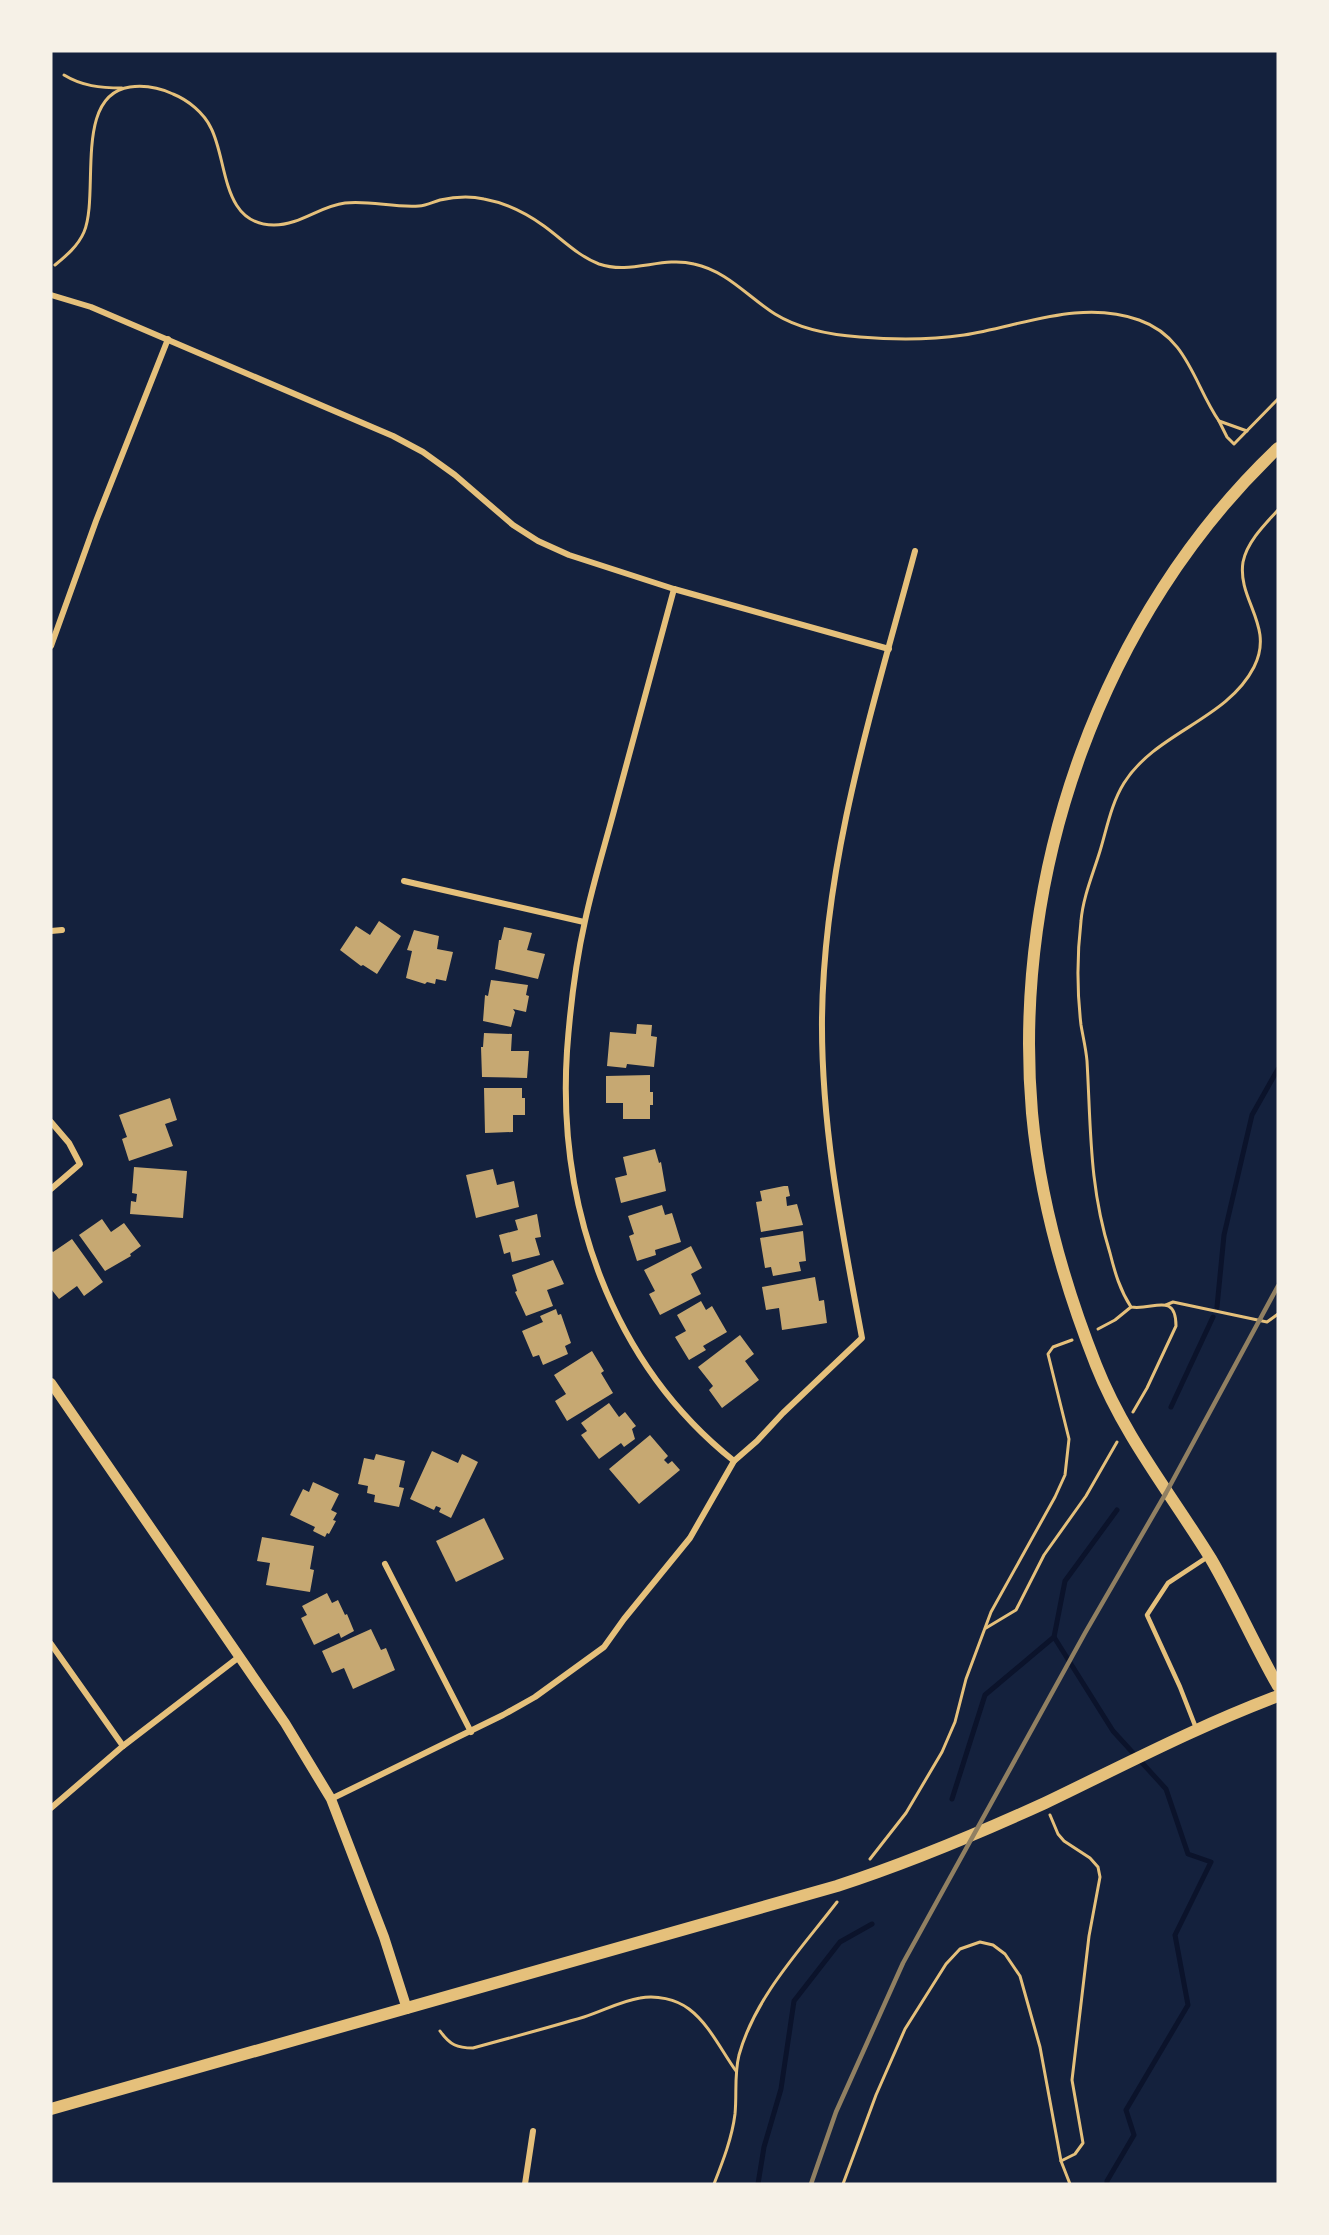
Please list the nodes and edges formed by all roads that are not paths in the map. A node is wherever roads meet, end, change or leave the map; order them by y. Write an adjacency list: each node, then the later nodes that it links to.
1 (51, 295): 2 (street)
2 (168, 339): 5 (street); 6 (street)
3 (1278, 448): 16 (main road)
4 (915, 551): 7 (street)
5 (674, 589): 7 (street); 9 (street)
6 (51, 646)
7 (889, 650): 15 (street)
8 (404, 881): 9 (street)
9 (584, 922): 15 (street)
10 (62, 930): 11 (street)
11 (51, 931)
12 (51, 1122): 13 (street)
13 (51, 1189)
14 (51, 1383): 19 (street)
15 (734, 1461): 23 (street)
16 (1209, 1556): 20 (main road); 22 (lane)
17 (385, 1564): 23 (street)
18 (51, 1644): 24 (street)
19 (239, 1657): 24 (street); 25 (street)
20 (1278, 1686)
21 (1278, 1696): 22 (main road)
22 (1196, 1730): 27 (main road)
23 (471, 1732): 25 (street)
24 (123, 1746): 26 (street)
25 (330, 1799): 27 (street)
26 (51, 1808)
27 (407, 2008): 28 (main road)
28 (51, 2109)
29 (533, 2131): 30 (street)
30 (525, 2184)

